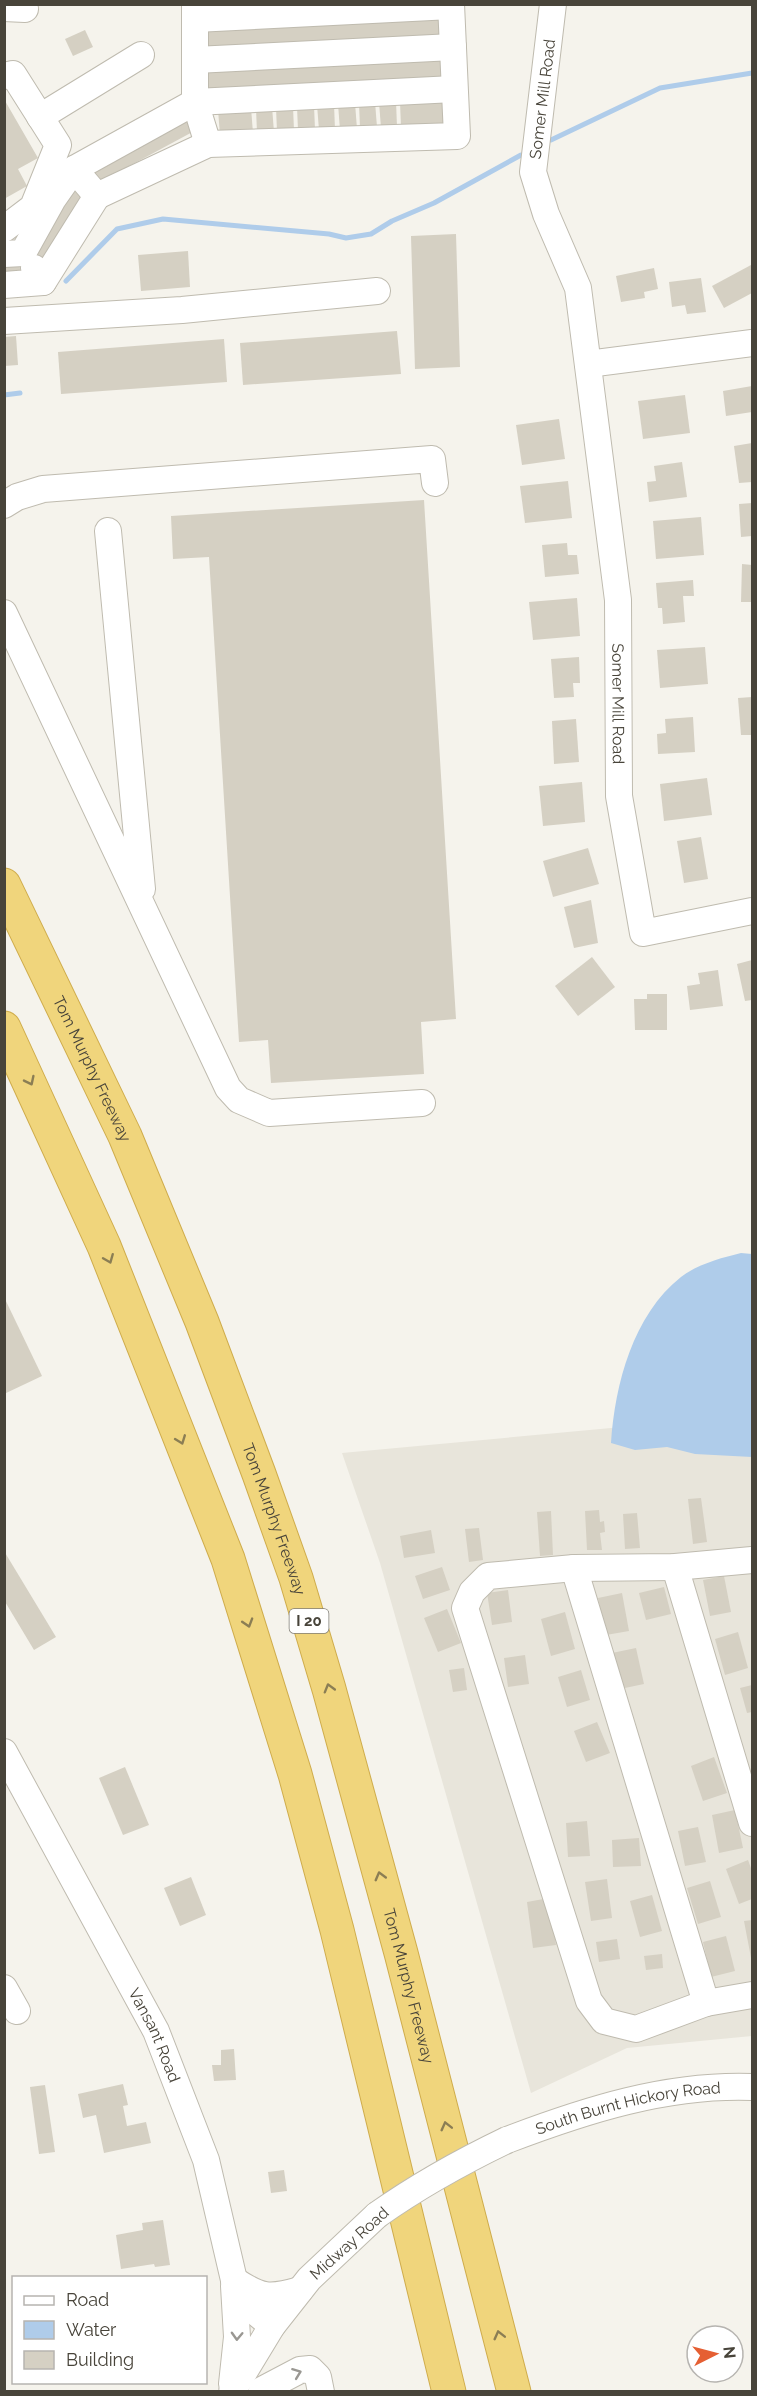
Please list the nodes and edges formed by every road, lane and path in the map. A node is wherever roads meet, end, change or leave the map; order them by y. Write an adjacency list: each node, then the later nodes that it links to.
1 (553, 4): 21 (street, Somer Mill Road)
2 (451, 5): 3 (street); 4 (street)
3 (195, 12): 6 (street)
4 (453, 47): 6 (street); 8 (street)
5 (141, 55): 10 (street)
6 (195, 60): 9 (street)
7 (4, 76): 10 (street)
8 (454, 89): 9 (street); 11 (street)
9 (195, 102): 11 (street); 12 (street)
10 (40, 117): 14 (street)
11 (208, 144): 13 (street)
12 (74, 169): 13 (street); 15 (street)
13 (97, 196): 16 (street)
14 (4, 229)
15 (14, 253): 16 (street)
16 (43, 282): 17 (street)
17 (4, 285)
18 (378, 291): 19 (street)
19 (4, 321)
20 (753, 342): 21 (street)
21 (588, 364): 28 (street, Somer Mill Road)
22 (435, 483): 23 (street)
23 (4, 505)
24 (108, 531): 27 (street)
25 (4, 613): 27 (street)
26 (4, 885): 49 (highway, Tom Murphy Freeway / I 20, one-way to 26)
27 (143, 906): 30 (street)
28 (753, 911)
29 (4, 1028): 48 (highway, one-way to 48)
30 (422, 1103)
31 (753, 1560): 32 (street)
32 (675, 1567): 33 (street); 35 (street)
33 (574, 1568): 38 (street); 38 (street)
34 (4, 1752): 42 (street, Vansant Road)
35 (753, 1823)
36 (4, 1988): 39 (street)
37 (753, 1995): 38 (street)
38 (706, 2003)
39 (17, 2011)
40 (753, 2086): 41 (street, South Burnt Hickory Road)
41 (507, 2140): 43 (street, Midway Road, bridge)
42 (234, 2280): 43 (street); 44 (street, Vansant Road); 45 (street, one-way to 45)
43 (300, 2290): 44 (street, Midway Road)
44 (272, 2326): 45 (street, Midway Road)
45 (235, 2386): 46 (street)
46 (263, 2391): 47 (street, one-way to 47)
47 (321, 2391)
48 (449, 2391)
49 (514, 2391)

